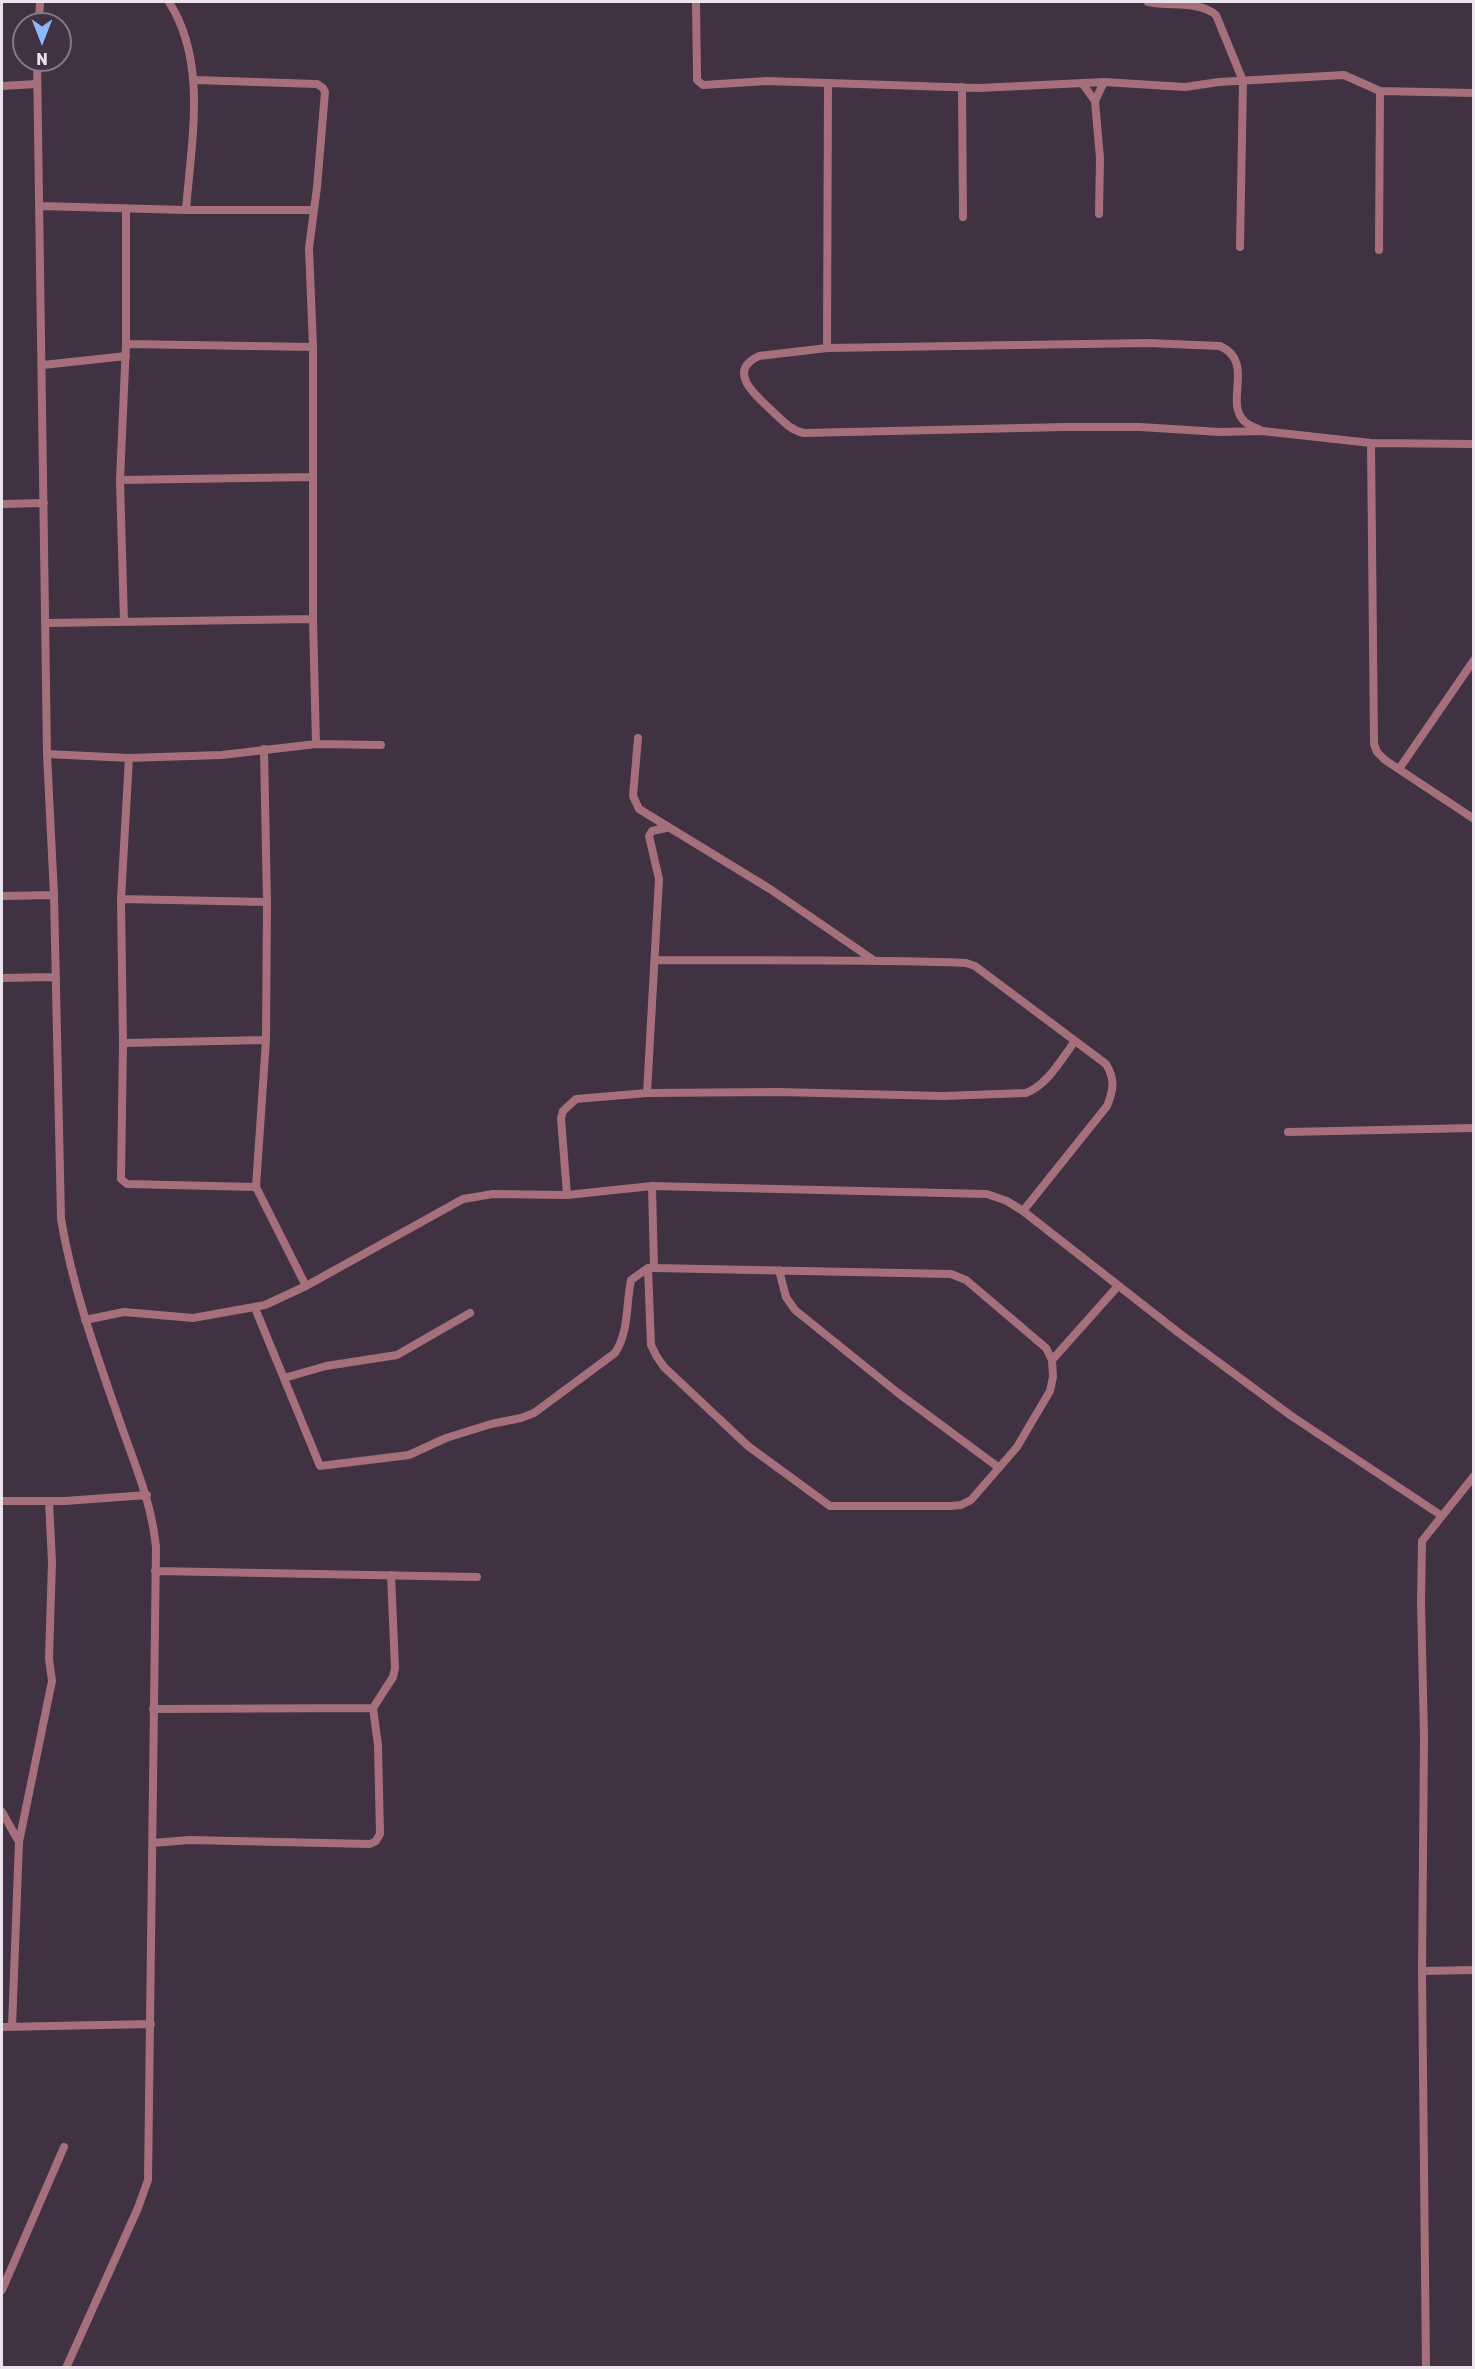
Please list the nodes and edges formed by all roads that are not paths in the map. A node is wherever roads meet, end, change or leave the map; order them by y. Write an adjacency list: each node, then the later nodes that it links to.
1 (169, 2): 5 (street)
2 (696, 2): 9 (street)
3 (1148, 2): 6 (street)
4 (36, 72): 8 (street)
5 (195, 80): 18 (street); 19 (street)
6 (1243, 81): 7 (street); 13 (street); 22 (street)
7 (1104, 82): 10 (street); 15 (street)
8 (36, 84): 11 (street); 16 (street)
9 (828, 84): 12 (street); 26 (street)
10 (1082, 84): 12 (street); 15 (street)
11 (2, 86)
12 (962, 87): 21 (street)
13 (1380, 91): 14 (street); 23 (street)
14 (1473, 93)
15 (1095, 101): 20 (street)
16 (40, 206): 17 (street); 28 (street)
17 (126, 209): 18 (street); 24 (street)
18 (186, 210): 19 (street)
19 (313, 210): 25 (street)
20 (1099, 214)
21 (963, 217)
22 (1240, 248)
23 (1379, 250)
24 (126, 344): 25 (street); 27 (street)
25 (314, 347): 32 (street)
26 (827, 348): 29 (street); 29 (street)
27 (126, 356): 28 (street); 33 (street)
28 (42, 365): 34 (street)
29 (1262, 431): 30 (street)
30 (1371, 443): 31 (street); 46 (street)
31 (1473, 444)
32 (312, 477): 33 (street); 36 (street)
33 (120, 480): 37 (street)
34 (44, 503): 35 (street); 38 (street)
35 (2, 504)
36 (313, 619): 37 (street); 41 (street)
37 (124, 622): 38 (street)
38 (45, 623): 44 (street)
39 (1473, 660): 46 (street)
40 (638, 738): 48 (street)
41 (316, 744): 42 (street); 43 (street)
42 (381, 745)
43 (264, 749): 45 (street); 52 (street)
44 (47, 754): 45 (street); 49 (street)
45 (129, 758): 51 (street)
46 (1399, 769): 47 (street)
47 (1473, 819)
48 (666, 828): 53 (street); 54 (street)
49 (54, 895): 50 (street); 55 (street)
50 (2, 896)
51 (121, 899): 52 (street); 59 (street)
52 (267, 902): 57 (street)
53 (873, 959): 54 (street); 58 (street)
54 (654, 960): 60 (street)
55 (56, 976): 56 (street); 73 (street)
56 (2, 978)
57 (266, 1040): 59 (street); 64 (street)
58 (1075, 1041): 60 (street); 66 (street)
59 (123, 1043): 64 (street)
60 (647, 1093): 65 (street)
61 (1473, 1128): 62 (street)
62 (1288, 1132)
63 (651, 1186): 65 (street); 66 (street); 67 (street)
64 (256, 1187): 69 (street)
65 (567, 1195): 69 (street)
66 (1023, 1211): 70 (street)
67 (651, 1268): 68 (street); 75 (street); 76 (street)
68 (779, 1270): 74 (street); 76 (street)
69 (306, 1286): 71 (street)
70 (1118, 1286): 74 (street); 81 (street)
71 (255, 1308): 73 (street); 75 (street)
72 (470, 1313): 75 (street)
73 (85, 1320): 78 (street)
74 (1052, 1360): 76 (street)
75 (284, 1378)
76 (998, 1467)
77 (1473, 1476): 81 (street)
78 (147, 1495): 80 (street); 82 (street)
79 (2, 1501): 80 (street)
80 (49, 1501): 88 (street)
81 (1442, 1516): 91 (street)
82 (155, 1571): 83 (street); 86 (street)
83 (391, 1575): 84 (street); 85 (street)
84 (477, 1577)
85 (374, 1708): 86 (street); 89 (street)
86 (153, 1709): 89 (street)
87 (2, 1812): 88 (street)
88 (20, 1842): 94 (street)
89 (153, 1843): 92 (street)
90 (1473, 1970): 91 (street)
91 (1422, 1971): 98 (street)
92 (151, 2024): 94 (street); 97 (street)
93 (2, 2027): 94 (street)
94 (12, 2027)
95 (64, 2147): 96 (street)
96 (2, 2290)
97 (66, 2367)
98 (1426, 2367)

